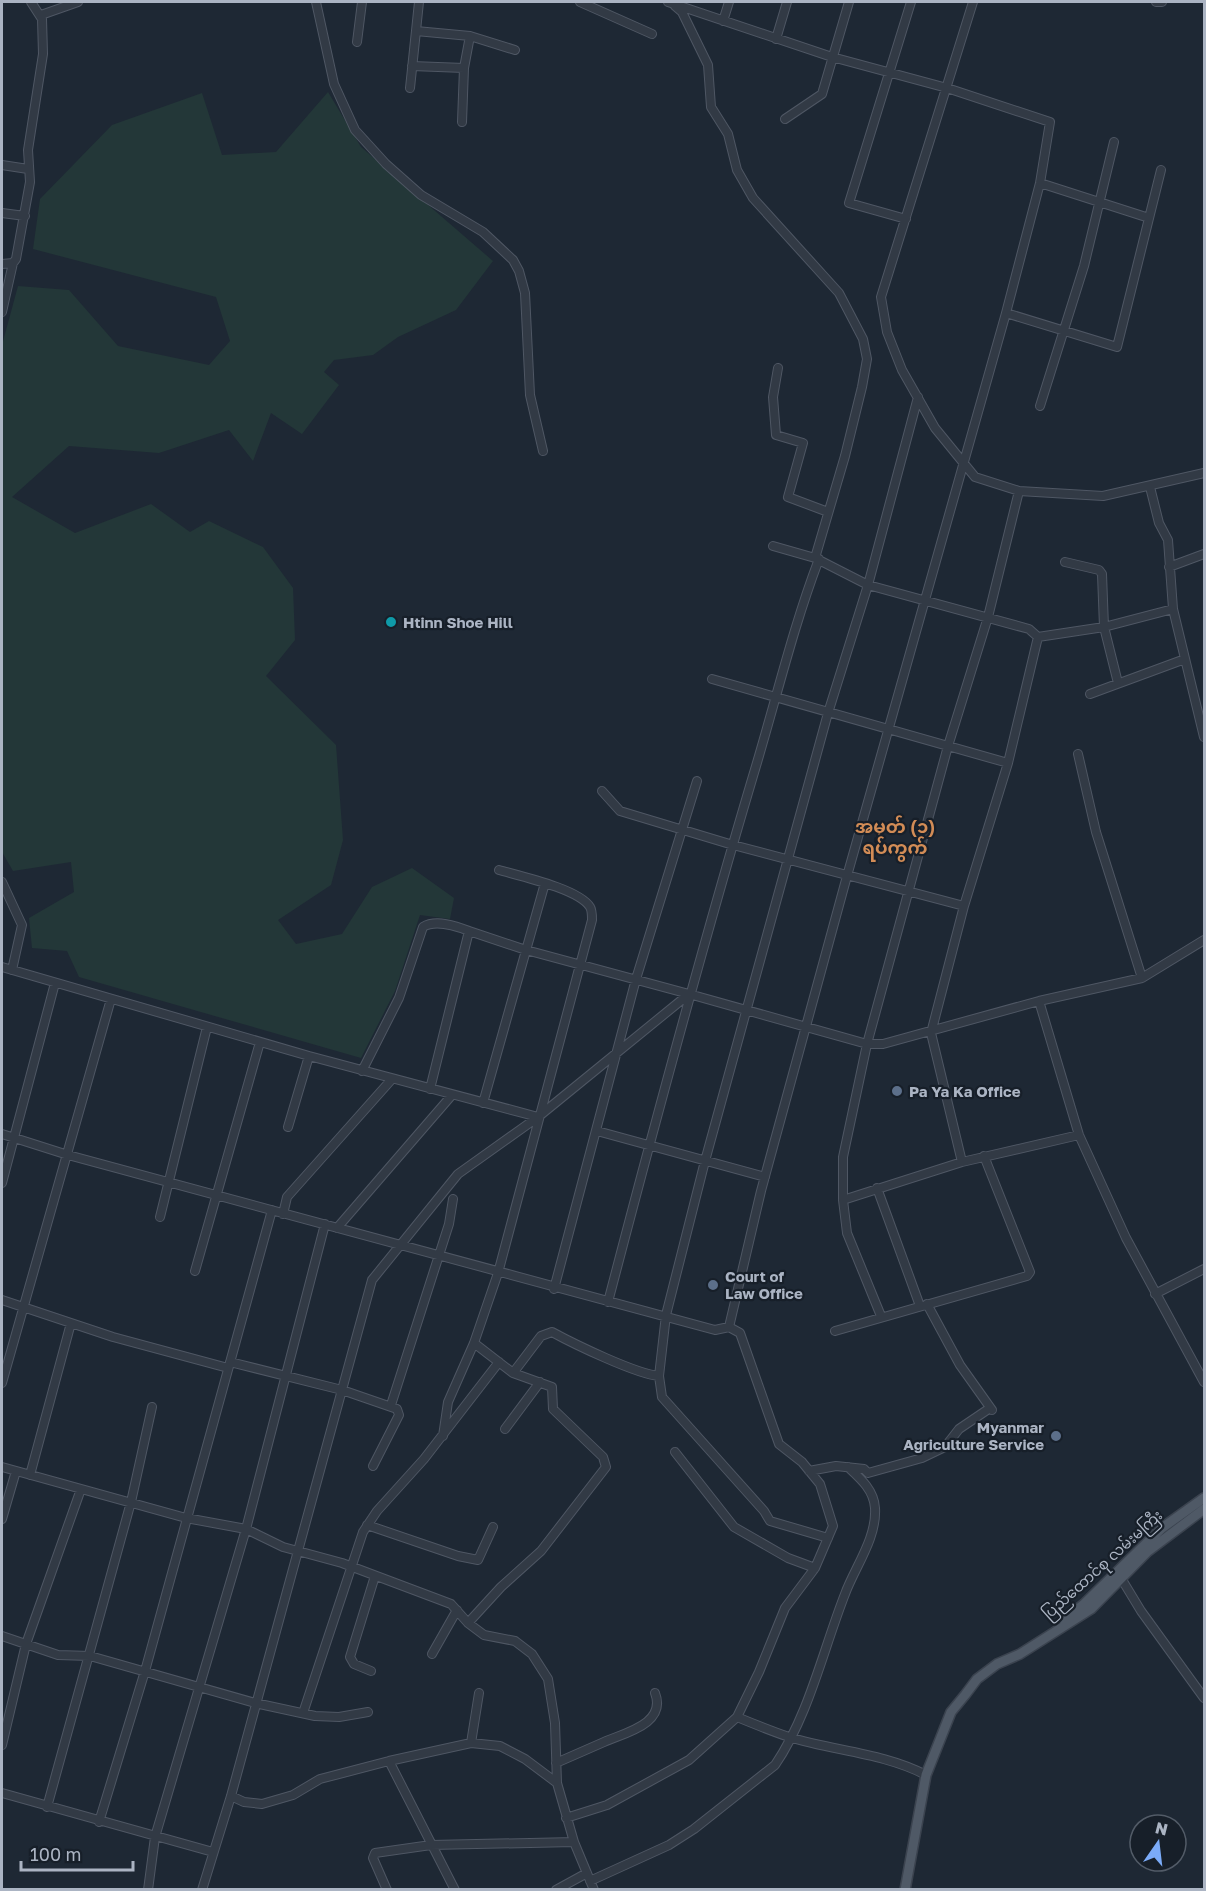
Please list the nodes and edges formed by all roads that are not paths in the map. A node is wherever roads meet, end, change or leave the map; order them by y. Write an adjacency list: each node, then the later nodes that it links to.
1 (31, 2): 15 (street)
2 (78, 2): 15 (street)
3 (316, 2): 49 (street)
4 (362, 2): 21 (street)
5 (419, 2): 17 (street)
6 (580, 2): 18 (street)
7 (669, 2): 16 (street); 54 (street)
8 (729, 2): 16 (street)
9 (787, 2): 20 (street)
10 (849, 2): 23 (street)
11 (911, 2): 26 (street)
12 (973, 2): 28 (street)
13 (1156, 2): 14 (street)
14 (1162, 2)
15 (41, 15): 33 (street)
16 (723, 21): 20 (street)
17 (416, 30): 19 (street); 24 (street)
18 (652, 34)
19 (470, 36): 22 (street); 25 (street)
20 (776, 39): 23 (street)
21 (357, 42)
22 (515, 50)
23 (832, 57): 26 (street); 29 (street)
24 (412, 66): 25 (street); 27 (street)
25 (464, 68): 30 (street)
26 (889, 73): 28 (street); 40 (street)
27 (410, 88)
28 (947, 88): 35 (street); 40 (street)
29 (785, 119)
30 (462, 122)
31 (1114, 142): 36 (street)
32 (2, 165): 33 (street)
33 (28, 169): 38 (street)
34 (1161, 170): 39 (street)
35 (1040, 183): 36 (street); 44 (street)
36 (1098, 202): 39 (street); 45 (street)
37 (2, 213): 38 (street)
38 (25, 216): 41 (street)
39 (1149, 218): 45 (street)
40 (906, 219): 47 (street)
41 (13, 263): 42 (street); 43 (street)
42 (2, 264)
43 (2, 312)
44 (1006, 313): 45 (street); 50 (street)
45 (1063, 330): 48 (street)
46 (778, 368): 54 (street)
47 (918, 397): 50 (street); 60 (street)
48 (1040, 406)
49 (543, 451)
50 (964, 465): 53 (street); 61 (street)
51 (1204, 473): 52 (street)
52 (1150, 487): 53 (street); 59 (street)
53 (1019, 491): 63 (street)
54 (828, 513): 57 (street)
55 (773, 546): 57 (street)
56 (1204, 554): 59 (street)
57 (817, 558): 60 (street); 70 (street)
58 (1065, 562): 64 (street)
59 (1169, 567): 62 (street)
60 (868, 585): 61 (street); 71 (street)
61 (927, 600): 63 (street); 72 (street)
62 (1173, 609): 64 (street); 66 (street)
63 (988, 617): 65 (street); 74 (street)
64 (1104, 627): 65 (street); 68 (street)
65 (1038, 637): 76 (street)
66 (1185, 659): 68 (street); 73 (street)
67 (712, 679): 70 (street)
68 (1118, 683): 69 (street)
69 (1090, 694)
70 (776, 699): 71 (street); 80 (street)
71 (828, 713): 72 (street); 81 (street)
72 (888, 728): 74 (street); 83 (street)
73 (1204, 737)
74 (948, 746): 76 (street); 86 (street)
75 (1078, 754): 94 (street)
76 (1008, 763): 87 (street)
77 (697, 781): 79 (street)
78 (602, 791): 79 (street)
79 (680, 829): 80 (street); 95 (street)
80 (733, 845): 81 (street); 97 (street)
81 (789, 860): 83 (street); 100 (street)
82 (499, 870): 85 (street)
83 (847, 876): 86 (street); 102 (street)
84 (2, 882): 93 (street)
85 (545, 884): 90 (street); 91 (street)
86 (907, 892): 87 (street); 105 (street)
87 (964, 906): 103 (street)
88 (469, 931): 90 (street); 108 (street); 110 (street)
89 (1204, 940): 94 (street)
90 (526, 951): 91 (street); 112 (street)
91 (580, 965): 95 (street); 113 (street)
92 (2, 967): 93 (street)
93 (12, 970): 96 (street)
94 (1142, 978): 99 (street)
95 (636, 980): 97 (street); 106 (street)
96 (55, 983): 98 (street); 118 (street)
97 (688, 994): 100 (street); 106 (street); 119 (street)
98 (111, 999): 101 (street); 120 (street)
99 (1039, 1001): 103 (street); 117 (street)
100 (747, 1011): 102 (street); 122 (street)
101 (207, 1027): 104 (street); 125 (street)
102 (808, 1028): 105 (street); 124 (street)
103 (931, 1033): 105 (street); 123 (street)
104 (260, 1042): 107 (street); 128 (street)
105 (867, 1044): 130 (street)
106 (618, 1050): 113 (street); 115 (street)
107 (309, 1056): 108 (street); 114 (street)
108 (362, 1071): 109 (street)
109 (392, 1079): 110 (street); 132 (street)
110 (430, 1089): 111 (street)
111 (452, 1095): 112 (street); 135 (street)
112 (483, 1103): 113 (street)
113 (538, 1117): 136 (street); 140 (street)
114 (288, 1127)
115 (597, 1131): 119 (street); 141 (street)
116 (2, 1134): 118 (street)
117 (1079, 1135): 121 (street); 142 (street)
118 (13, 1138): 120 (street); 126 (street)
119 (649, 1145): 122 (street); 144 (street)
120 (68, 1155): 125 (street); 146 (street)
121 (984, 1156): 123 (street); 145 (street)
122 (705, 1161): 124 (street); 148 (street)
123 (962, 1162): 127 (street)
124 (765, 1178): 150 (street)
125 (168, 1182): 128 (street); 133 (street)
126 (2, 1183)
127 (877, 1188): 130 (street); 145 (street)
128 (216, 1195): 131 (street); 139 (street)
129 (453, 1199): 137 (street)
130 (843, 1200): 147 (street)
131 (272, 1210): 132 (street); 154 (street)
132 (284, 1214): 134 (street)
133 (160, 1218)
134 (325, 1224): 135 (street); 156 (street)
135 (337, 1228): 136 (street)
136 (402, 1246): 137 (street); 161 (street)
137 (438, 1255): 140 (street); 162 (street)
138 (1204, 1269): 142 (street)
139 (195, 1271)
140 (498, 1273): 141 (street); 152 (street)
141 (554, 1289): 144 (street)
142 (1155, 1294): 159 (street)
143 (2, 1300): 146 (street)
144 (608, 1302): 148 (street)
145 (923, 1305): 147 (street); 169 (street)
146 (22, 1307): 149 (street); 160 (street)
147 (881, 1316): 151 (street)
148 (666, 1318): 150 (street); 157 (street)
149 (71, 1323): 154 (street); 172 (street)
150 (729, 1327): 171 (street)
151 (835, 1331)
152 (474, 1343): 153 (street); 165 (street)
153 (499, 1362): 155 (street); 165 (street)
154 (229, 1365): 156 (street); 178 (street)
155 (513, 1373): 157 (street); 158 (street)
156 (284, 1375): 161 (street); 182 (street)
157 (659, 1376): 183 (street)
158 (540, 1382): 164 (street); 190 (street)
159 (1204, 1382)
160 (2, 1383)
161 (342, 1390): 162 (street); 184 (street)
162 (391, 1405): 167 (street)
163 (152, 1407): 176 (street)
164 (505, 1429)
165 (443, 1436): 180 (street)
166 (675, 1452): 186 (street)
167 (372, 1466)
168 (2, 1467): 170 (street)
169 (848, 1467): 171 (street); 206 (street)
170 (16, 1471): 172 (street); 174 (street)
171 (809, 1471): 183 (street)
172 (30, 1474): 173 (street)
173 (81, 1489): 176 (street); 192 (street)
174 (5, 1494): 179 (street)
175 (1204, 1498): 194 (main road, ပြည်ထောင်စု လမ်းမကြီး)
176 (131, 1502): 178 (street); 195 (street)
177 (1204, 1509): 188 (main road)
178 (186, 1518): 182 (street); 196 (street)
179 (2, 1519)
180 (368, 1525): 181 (street); 185 (street)
181 (493, 1527)
182 (246, 1529): 184 (street); 198 (street)
183 (828, 1538): 186 (street)
184 (297, 1551): 185 (street); 202 (street)
185 (351, 1568): 187 (street); 204 (street)
186 (815, 1568): 205 (street)
187 (375, 1576): 189 (street); 197 (street)
188 (1121, 1578): 194 (main road); 201 (street)
189 (457, 1610): 190 (street); 193 (street)
190 (468, 1623): 210 (street)
191 (2, 1636): 192 (street)
192 (26, 1644): 195 (street); 208 (street)
193 (432, 1654)
194 (1020, 1654): 211 (main road)
195 (90, 1656): 196 (street); 215 (street)
196 (145, 1671): 198 (street); 217 (street)
197 (371, 1671)
198 (200, 1687): 202 (street); 218 (street)
199 (478, 1693): 207 (street)
200 (655, 1693): 210 (street)
201 (1204, 1698)
202 (255, 1703): 204 (street); 214 (street)
203 (368, 1712): 204 (street)
204 (303, 1713)
205 (737, 1717): 206 (street); 216 (street)
206 (789, 1737): 211 (street); 222 (street)
207 (471, 1743): 209 (street); 212 (street)
208 (2, 1745)
209 (389, 1761): 214 (street); 220 (street)
210 (556, 1763): 212 (street)
211 (926, 1775): 229 (main road)
212 (557, 1783): 216 (street)
213 (2, 1793): 215 (street)
214 (231, 1796): 221 (street)
215 (47, 1807): 217 (street)
216 (566, 1818): 219 (street)
217 (99, 1822): 218 (street)
218 (155, 1837): 221 (street); 223 (street)
219 (574, 1842): 220 (street); 222 (street)
220 (431, 1845): 225 (street); 226 (street)
221 (213, 1852): 224 (street)
222 (588, 1877): 227 (street); 228 (street)
223 (148, 1890)
224 (202, 1890)
225 (387, 1890)
226 (455, 1890)
227 (556, 1890)
228 (594, 1890)
229 (905, 1890)

